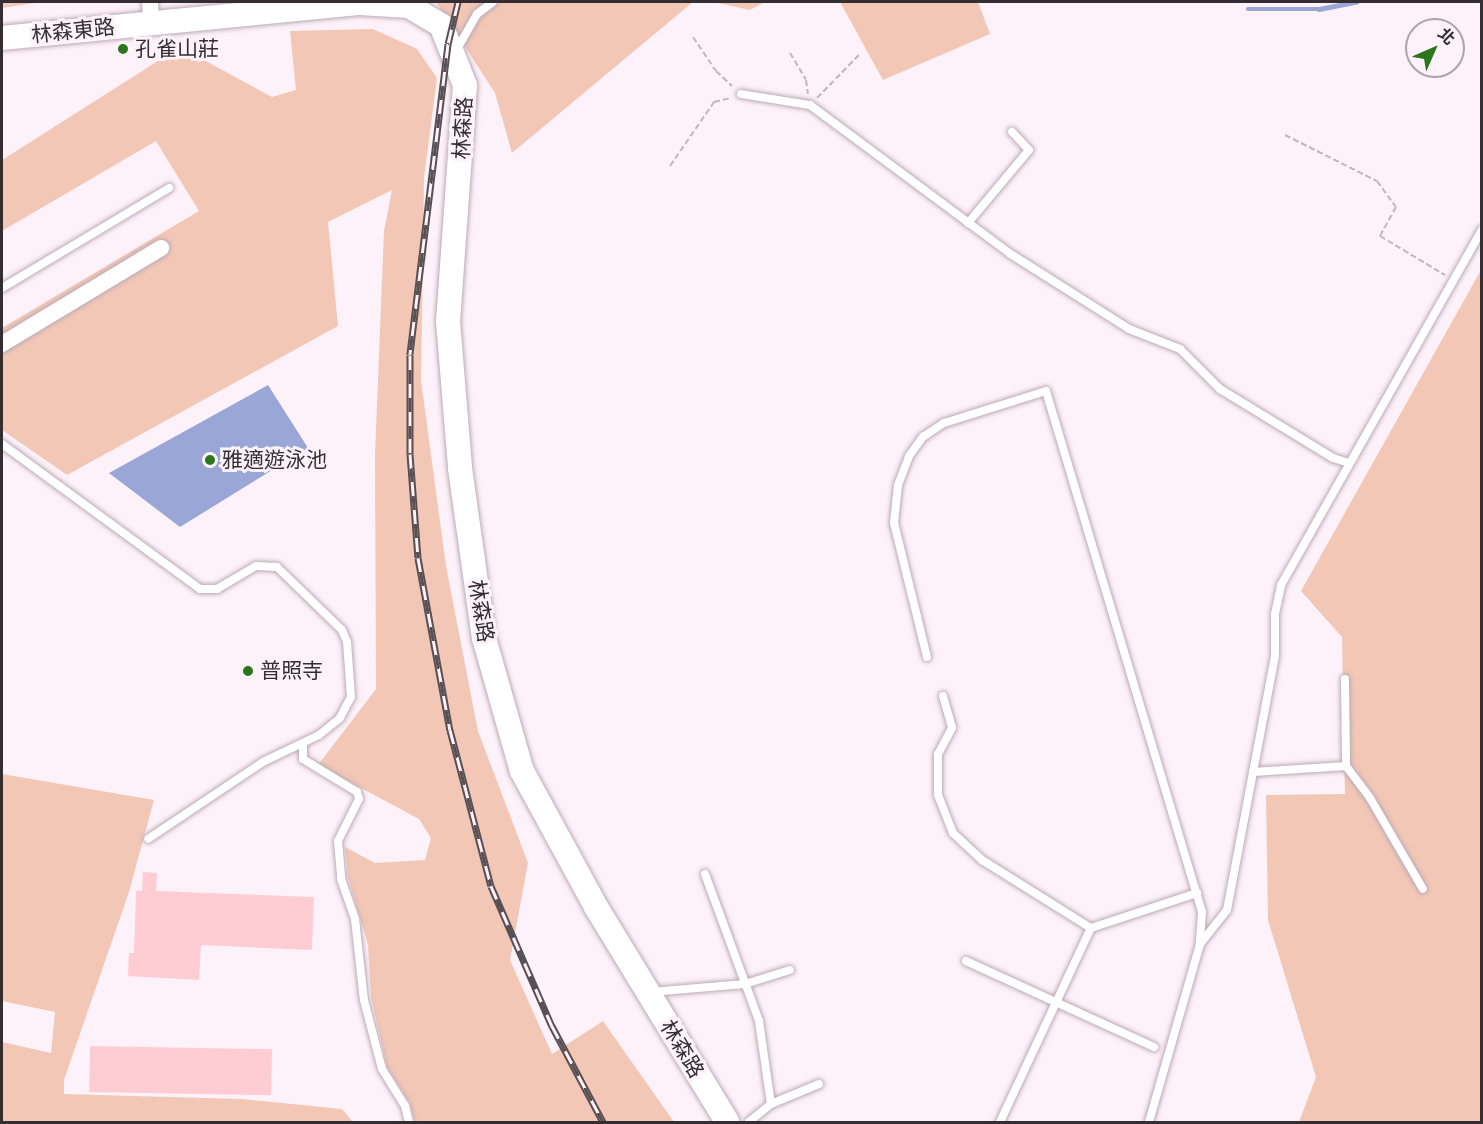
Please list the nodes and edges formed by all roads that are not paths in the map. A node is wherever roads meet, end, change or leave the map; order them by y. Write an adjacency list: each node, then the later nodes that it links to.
1 (494, 2): 4 (lane)
2 (151, 13): 3 (main road, 林森東路); 4 (main road, 林森東路)
3 (2, 38)
4 (451, 51): 30 (main road, 林森路)
5 (741, 94): 8 (lane)
6 (1012, 132): 8 (lane)
7 (169, 188): 11 (lane)
8 (968, 224): 14 (lane)
9 (1482, 230): 14 (lane)
10 (161, 248): 12 (street)
11 (2, 288)
12 (2, 344)
13 (2, 444): 18 (lane)
14 (1349, 463): 20 (lane)
15 (927, 657): 24 (lane)
16 (1345, 680): 19 (lane)
17 (942, 696): 25 (lane)
18 (303, 743): 21 (lane); 35 (lane)
19 (1347, 766): 20 (lane); 23 (lane)
20 (1253, 772): 26 (lane)
21 (148, 839)
22 (705, 874): 29 (lane)
23 (1423, 889)
24 (1197, 893): 25 (lane); 26 (lane)
25 (1091, 928): 31 (lane)
26 (1200, 944): 39 (lane)
27 (966, 961): 31 (lane)
28 (790, 970): 29 (lane)
29 (745, 984): 30 (lane); 34 (lane)
30 (648, 993): 36 (main road, 林森路)
31 (1056, 1004): 32 (lane); 38 (lane)
32 (1154, 1047)
33 (819, 1084): 34 (lane)
34 (771, 1104): 37 (lane)
35 (409, 1122)
36 (727, 1122)
37 (748, 1122)
38 (1000, 1122)
39 (1149, 1122)

